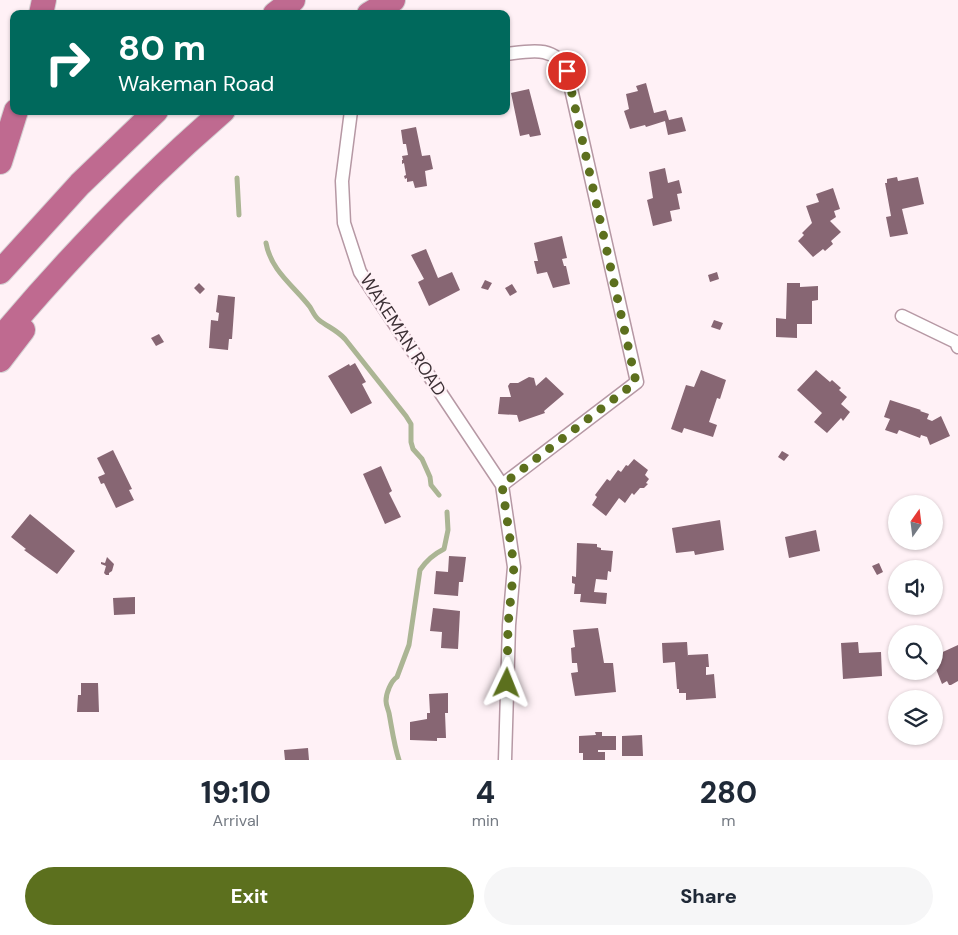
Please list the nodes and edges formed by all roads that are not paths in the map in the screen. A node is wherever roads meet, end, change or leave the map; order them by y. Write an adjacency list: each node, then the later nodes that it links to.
1 (293, 0): 4 (highway)
2 (368, 0): 5 (highway)
3 (393, 0): 6 (highway)
4 (279, 10)
5 (354, 10)
6 (376, 10)
7 (510, 54): 19 (street)
8 (15, 115): 12 (highway)
9 (152, 115): 14 (highway)
10 (218, 115): 13 (highway)
11 (350, 115): 19 (street, WAKEMAN ROAD)
12 (0, 162)
13 (100, 226): 16 (highway); 18 (highway)
14 (0, 272)
15 (902, 316): 17 (street)
16 (0, 338)
17 (958, 347)
18 (0, 360)
19 (502, 485): 20 (street, WAKEMAN ROAD)
20 (505, 760)

